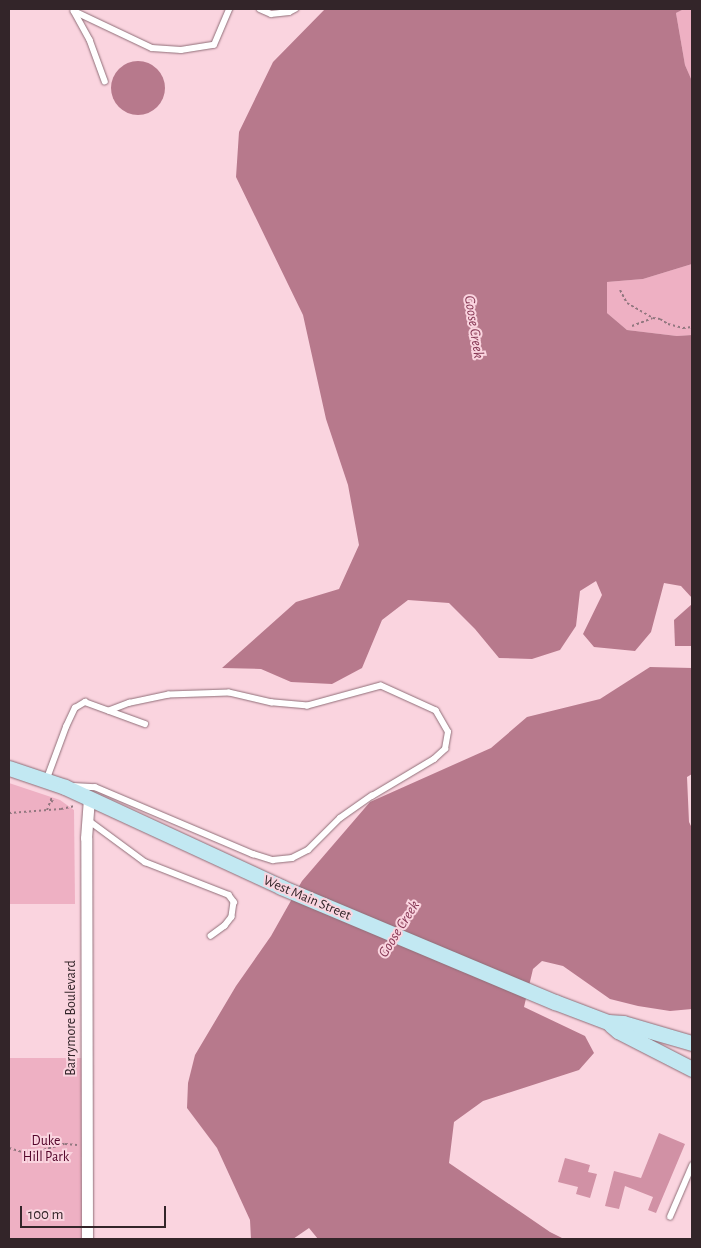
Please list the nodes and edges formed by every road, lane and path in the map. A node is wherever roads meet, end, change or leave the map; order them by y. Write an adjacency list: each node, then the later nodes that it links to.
1 (229, 9): 4 (lane)
2 (260, 9): 3 (lane)
3 (295, 9)
4 (73, 10): 5 (lane)
5 (105, 81)
6 (620, 290): 7 (path)
7 (653, 318): 8 (path); 9 (path)
8 (632, 326)
9 (692, 327)
10 (109, 711): 11 (lane); 13 (lane); 14 (lane)
11 (145, 724)
12 (9, 768): 13 (main road, West Main Street)
13 (46, 781): 14 (main road, West Main Street)
14 (61, 792): 15 (path); 16 (main road, West Main Street)
15 (51, 801): 17 (path); 20 (path)
16 (83, 801): 19 (path); 22 (street, Barrymore Boulevard); 24 (main road, West Main Street)
17 (56, 802)
18 (70, 802): 19 (path)
19 (73, 806): 20 (path)
20 (47, 810): 21 (path)
21 (9, 813)
22 (86, 819): 23 (lane); 29 (street, Barrymore Boulevard)
23 (211, 936)
24 (608, 1022): 25 (main road, West Main Street); 28 (main road, West Main Street)
25 (672, 1037): 26 (main road); 27 (main road, West Main Street)
26 (692, 1038)
27 (692, 1043)
28 (692, 1069)
29 (86, 1145): 30 (path); 35 (street, Barrymore Boulevard)
30 (9, 1148)
31 (692, 1166): 34 (lane)
32 (9, 1176): 33 (path)
33 (9, 1208)
34 (670, 1217)
35 (87, 1239)

